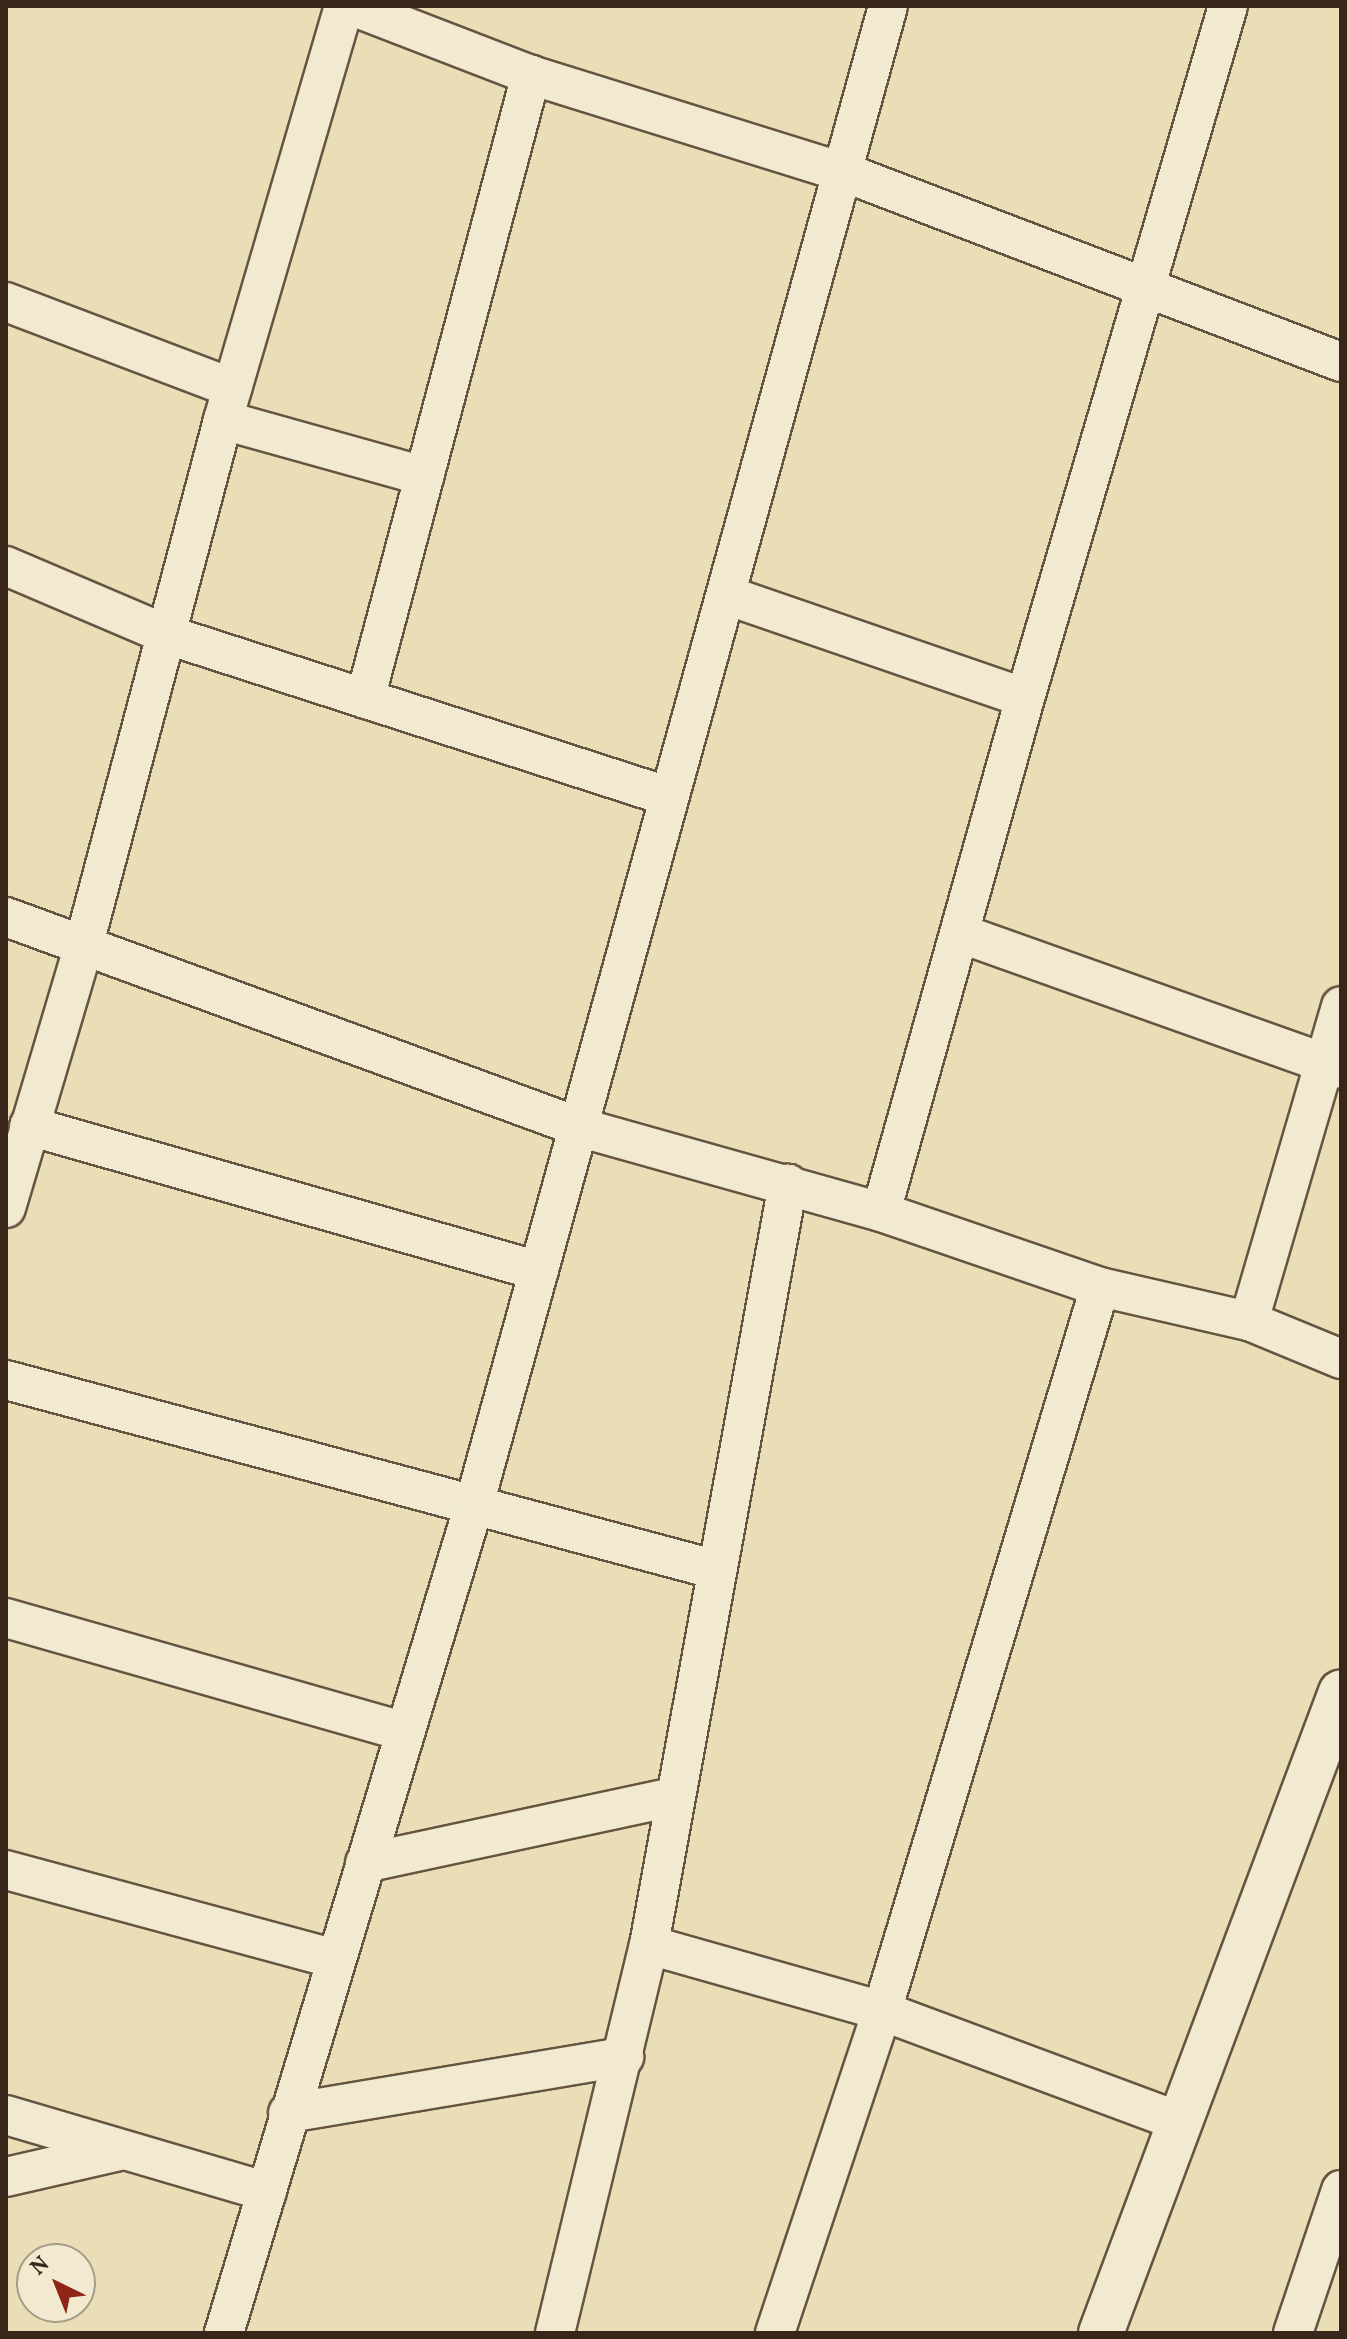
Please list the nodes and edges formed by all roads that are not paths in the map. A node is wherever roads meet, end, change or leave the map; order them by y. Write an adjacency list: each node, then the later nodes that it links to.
1 (344, 6): 10 (street)
2 (352, 6): 5 (street)
3 (888, 6): 6 (street)
4 (1228, 6): 7 (street)
5 (531, 75): 6 (street); 11 (street)
6 (846, 173): 7 (street); 13 (street)
7 (1149, 287): 9 (street); 15 (street)
8 (6, 302): 10 (street)
9 (1341, 362)
10 (228, 404): 11 (street); 14 (street)
11 (424, 476): 16 (street)
12 (6, 566): 14 (street)
13 (726, 595): 15 (street); 17 (street)
14 (168, 635): 16 (street); 20 (street)
15 (1025, 698): 19 (street)
16 (365, 699): 17 (street)
17 (670, 797): 24 (street)
18 (6, 917): 20 (street)
19 (962, 934): 22 (street); 27 (street)
20 (84, 944): 23 (street); 24 (street)
21 (1341, 1006): 22 (street)
22 (1333, 1067): 30 (street)
23 (29, 1126): 26 (street); 28 (street)
24 (582, 1128): 25 (street); 28 (street)
25 (788, 1184): 27 (street); 34 (street)
26 (6, 1208)
27 (881, 1212): 29 (street)
28 (539, 1271): 33 (street)
29 (1100, 1287): 30 (street); 43 (street)
30 (1249, 1321): 31 (street)
31 (1341, 1359)
32 (6, 1380): 33 (street)
33 (474, 1505): 34 (street); 37 (street)
34 (717, 1570): 38 (street)
35 (6, 1618): 37 (street)
36 (1341, 1692): 47 (main road)
37 (405, 1732): 39 (street)
38 (674, 1797): 39 (street); 41 (street)
39 (365, 1863): 42 (street)
40 (6, 1870): 42 (street)
41 (649, 1945): 43 (street); 44 (street)
42 (335, 1959): 45 (street)
43 (882, 2011): 47 (street); 55 (street)
44 (624, 2057): 45 (street); 54 (street)
45 (288, 2113): 51 (street)
46 (6, 2115): 48 (street)
47 (1177, 2121): 56 (main road)
48 (126, 2150): 49 (street); 51 (street)
49 (6, 2177)
50 (1341, 2190): 52 (street)
51 (267, 2192): 53 (street)
52 (1331, 2262): 57 (street)
53 (224, 2333)
54 (555, 2333)
55 (775, 2333)
56 (1101, 2333)
57 (1293, 2333)

